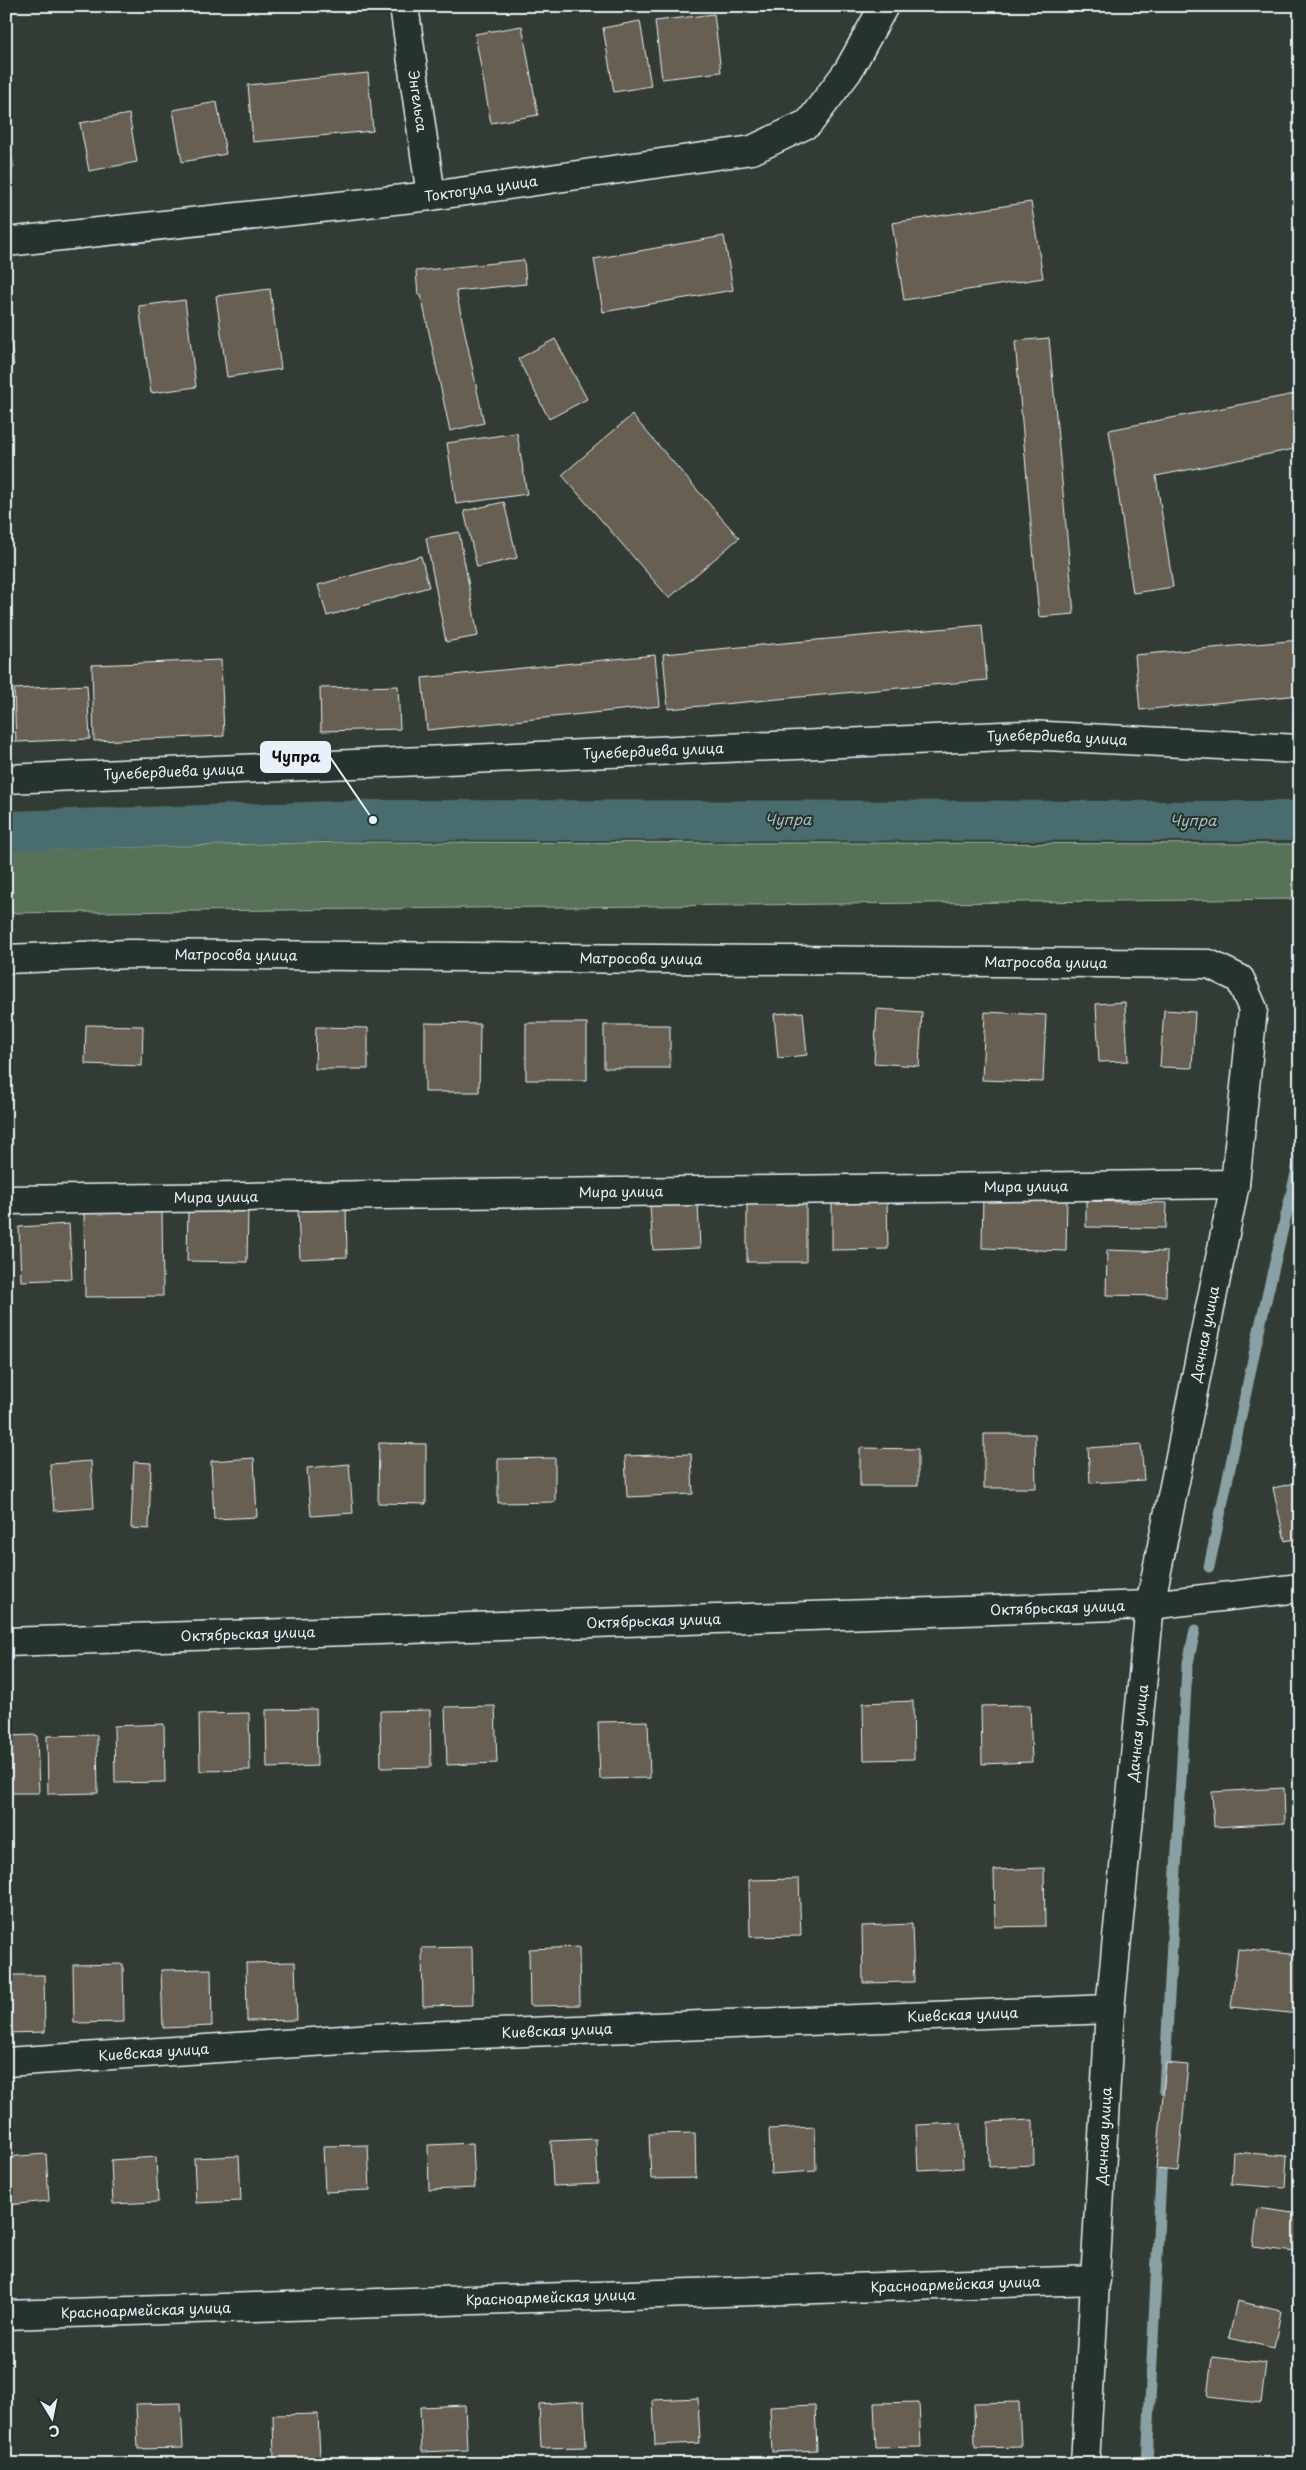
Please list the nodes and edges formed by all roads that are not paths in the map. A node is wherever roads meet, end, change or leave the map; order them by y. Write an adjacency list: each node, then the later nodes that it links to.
1 (404, 6): 3 (street, Энгельса)
2 (884, 6): 3 (street, Токтогула улица)
3 (430, 196): 4 (street, Токтогула улица)
4 (6, 242)
5 (1300, 749): 6 (street, Тулебердиева улица)
6 (6, 780)
7 (6, 959): 8 (street, Матросова улица)
8 (1253, 1009): 9 (street, Дачная улица)
9 (1235, 1184): 10 (street, Мира улица); 12 (street, Дачная улица)
10 (6, 1200)
11 (1300, 1588): 12 (street, Октябрьская улица)
12 (1150, 1604): 13 (street, Октябрьская улица); 14 (street, Дачная улица)
13 (6, 1642)
14 (1110, 2009): 15 (street, Киевская улица); 16 (street, Дачная улица)
15 (6, 2062)
16 (1096, 2280): 17 (street, Красноармейская улица); 18 (street, Дачная улица)
17 (6, 2315)
18 (1085, 2464)

